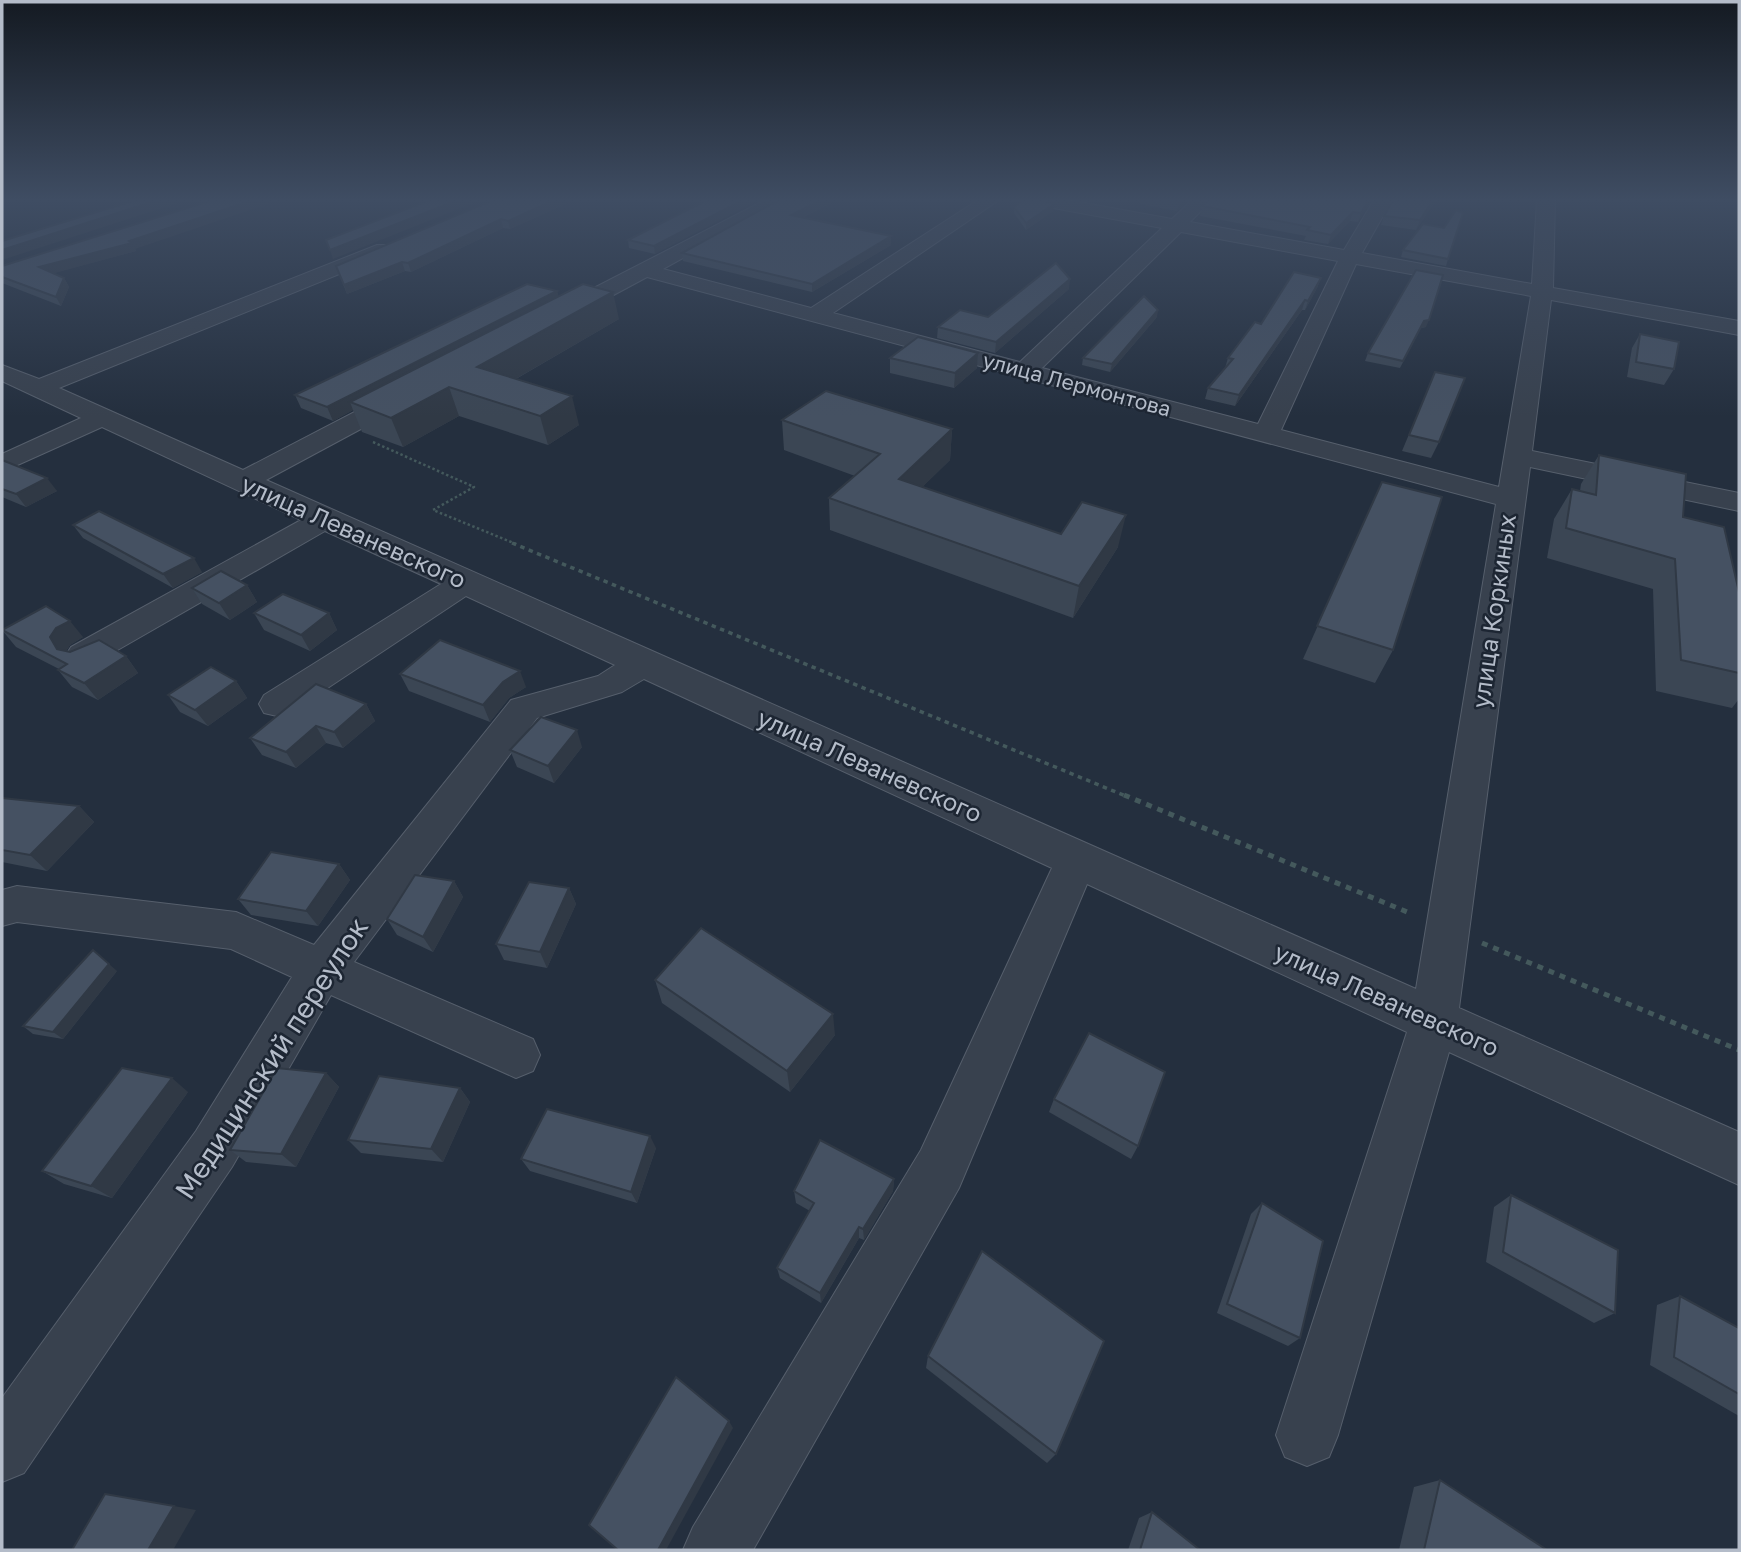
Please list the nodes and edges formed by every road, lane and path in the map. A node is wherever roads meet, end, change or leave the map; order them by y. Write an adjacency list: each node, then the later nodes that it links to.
1 (326, 272): 16 (street)
2 (639, 272): 11 (street)
3 (653, 272): 10 (street, улица Лермонтова)
4 (880, 272): 10 (street)
5 (1127, 272): 13 (street)
6 (1342, 272): 19 (street)
7 (1440, 272): 9 (street)
8 (1543, 272): 9 (street, улица Коркиных)
9 (1542, 291): 12 (street); 20 (street, улица Коркиных)
10 (815, 315): 13 (street, улица Лермонтова)
11 (536, 327)
12 (1739, 328)
13 (1025, 370): 19 (street, улица Лермонтова)
14 (2, 372): 16 (street, улица Леваневского)
15 (428, 384): 18 (street)
16 (39, 388): 17 (street, улица Леваневского)
17 (103, 417): 21 (street); 22 (street, улица Леваневского)
18 (343, 428): 22 (street); 32 (path)
19 (1266, 435): 23 (street, улица Лермонтова)
20 (1517, 456): 23 (street, улица Коркиных); 24 (street)
21 (2, 464)
22 (243, 481): 25 (street, улица Леваневского)
23 (1510, 499): 32 (street, улица Коркиных)
24 (1739, 502)
25 (326, 519): 26 (street, улица Леваневского); 27 (street)
26 (466, 582): 28 (street, улица Леваневского); 29 (street)
27 (83, 655)
28 (644, 663): 30 (street, улица Леваневского); 33 (street, Медицинский переулок)
29 (277, 704)
30 (1077, 859): 34 (street, улица Леваневского); 40 (street)
31 (2, 908): 33 (street)
32 (1447, 928): 34 (street, улица Коркиных); 35 (path)
33 (322, 969): 36 (street); 39 (street, Медицинский переулок)
34 (1434, 1021): 37 (street, улица Леваневского); 38 (street, улица Коркиных)
35 (1739, 1050)
36 (516, 1055)
37 (1739, 1159)
38 (1307, 1435)
39 (2, 1451)
40 (716, 1550)

